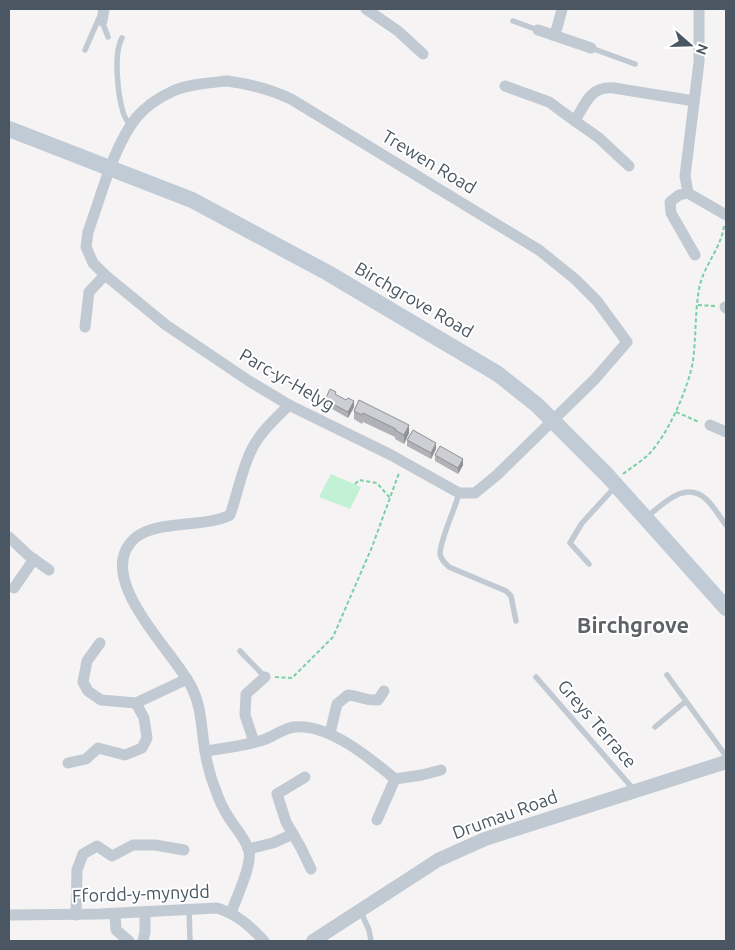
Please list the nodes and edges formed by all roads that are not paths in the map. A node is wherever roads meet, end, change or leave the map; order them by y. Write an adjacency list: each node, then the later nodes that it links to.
1 (366, 9): 12 (street)
2 (562, 9): 7 (street)
3 (699, 9): 15 (street)
4 (103, 15): 8 (lane); 11 (lane)
5 (513, 21): 6 (lane)
6 (538, 30): 7 (street)
7 (553, 35): 10 (street)
8 (108, 37)
9 (122, 38): 17 (lane)
10 (591, 48): 13 (lane)
11 (85, 50)
12 (424, 54)
13 (635, 64)
14 (505, 86): 16 (street)
15 (694, 101): 16 (street); 21 (street)
16 (576, 121): 19 (street)
17 (131, 126): 20 (street, Trewen Road); 27 (street, Trewen Road)
18 (9, 129): 20 (main road, Birchgrove Road)
19 (629, 166)
20 (111, 169): 24 (street, Parc-yr-Helyg); 27 (main road, Birchgrove Road)
21 (688, 193): 22 (street); 23 (street)
22 (726, 215)
23 (695, 255)
24 (105, 275): 25 (street); 26 (street, Parc-yr-Helyg)
25 (85, 327)
26 (289, 405): 31 (street, Parc-yr-Helyg); 46 (street)
27 (552, 420): 30 (main road, Birchgrove Road); 31 (street)
28 (710, 425): 29 (street)
29 (726, 432)
30 (614, 483): 32 (main road, Birchgrove Road); 36 (lane)
31 (459, 492): 40 (lane)
32 (646, 518): 33 (lane); 39 (main road, Birchgrove Road)
33 (726, 525)
34 (9, 537): 35 (street)
35 (34, 559): 37 (street); 38 (street)
36 (589, 564)
37 (49, 570)
38 (11, 589)
39 (726, 608)
40 (516, 621)
41 (100, 643): 49 (street)
42 (240, 651): 44 (lane)
43 (667, 675): 48 (lane)
44 (265, 677): 52 (street)
45 (536, 677): 60 (lane, Greys Terrace)
46 (187, 679): 49 (street); 53 (street)
47 (384, 691): 51 (street)
48 (685, 702): 50 (lane); 54 (lane)
49 (136, 703): 56 (street)
50 (655, 727)
51 (330, 733): 52 (street); 59 (street)
52 (254, 742): 53 (street)
53 (205, 751): 63 (street)
54 (726, 756)
55 (726, 762): 60 (street, Drumau Road)
56 (68, 763)
57 (441, 770): 59 (street)
58 (305, 778): 62 (street)
59 (395, 779): 61 (street)
60 (635, 790): 67 (street, Drumau Road)
61 (377, 820)
62 (293, 834): 63 (street); 65 (street)
63 (248, 849): 69 (street)
64 (184, 850): 72 (street)
65 (311, 869)
66 (189, 910): 68 (street, Ffordd-y-mynydd); 69 (street, Ffordd-y-mynydd); 76 (lane)
67 (360, 910): 78 (street, Drumau Road); 79 (lane)
68 (145, 912): 70 (street, Ffordd-y-mynydd); 75 (street)
69 (231, 913): 77 (street, Ffordd-y-mynydd)
70 (115, 914): 72 (street, Ffordd-y-mynydd); 74 (street)
71 (9, 915): 72 (street, Ffordd-y-mynydd); 73 (street)
72 (76, 915)
73 (9, 927)
74 (129, 941)
75 (143, 941)
76 (190, 941)
77 (264, 941)
78 (313, 941)
79 (371, 941)

